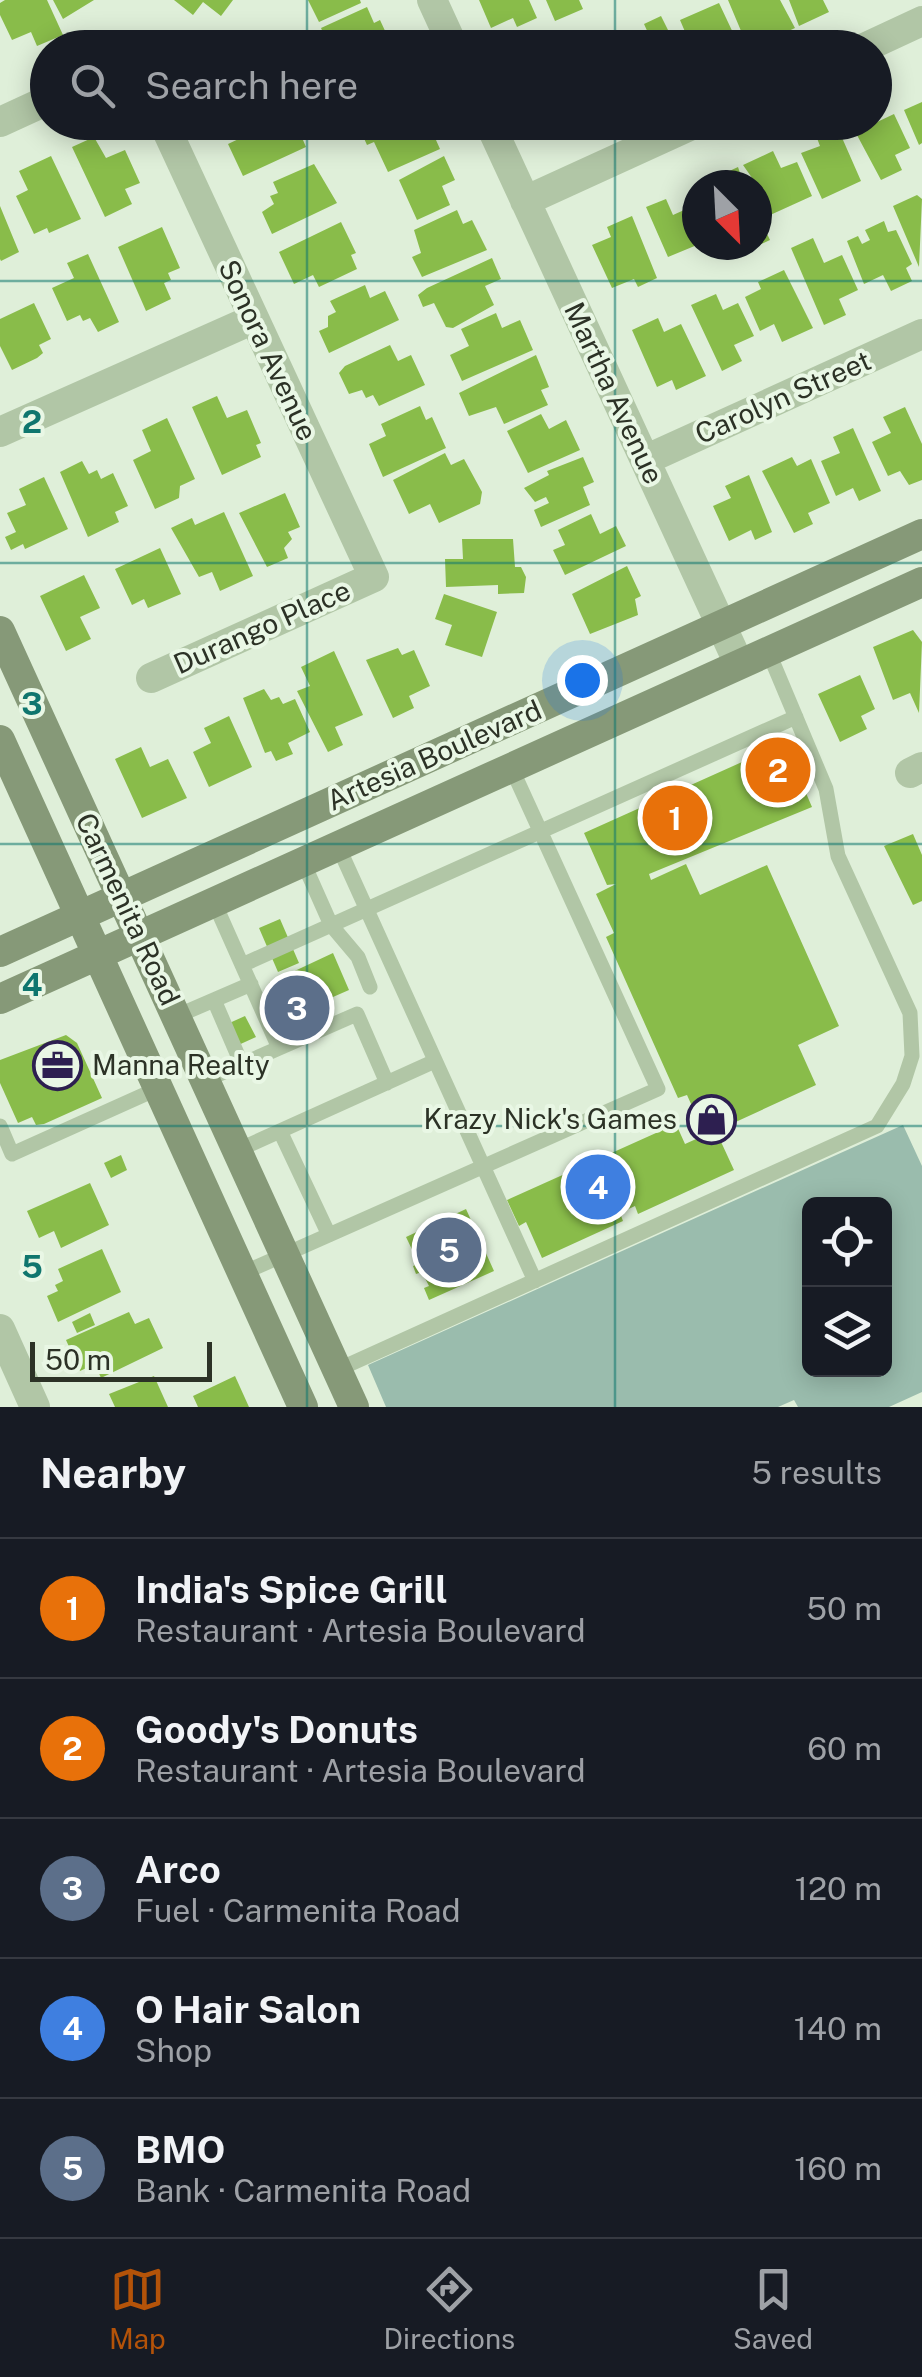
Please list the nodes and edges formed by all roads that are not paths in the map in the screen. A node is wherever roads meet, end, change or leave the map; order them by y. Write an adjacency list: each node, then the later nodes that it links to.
1 (432, 0): 3 (street)
2 (922, 21): 4 (street)
3 (446, 30)
4 (892, 35)
5 (30, 108): 6 (street)
6 (0, 122)
7 (172, 140): 11 (street, Sonora Avenue)
8 (497, 140): 10 (street, Martha Avenue)
9 (659, 140): 10 (street)
10 (525, 201): 14 (street, Martha Avenue)
11 (254, 319): 13 (street); 16 (street, Sonora Avenue)
12 (922, 334): 14 (street, Carolyn Street)
13 (0, 432)
14 (644, 460): 18 (street, Martha Avenue)
15 (922, 534): 18 (main road, Artesia Boulevard)
16 (374, 577): 22 (street, Durango Place)
17 (922, 582): 20 (main road, Artesia Boulevard)
18 (720, 625): 21 (street, Martha Avenue); 24 (main road, Artesia Boulevard)
19 (0, 631): 30 (main road, Carmenita Road)
20 (768, 651): 21 (main road, Artesia Boulevard); 23 (lane)
21 (739, 664): 26 (main road, Artesia Boulevard)
22 (151, 678)
23 (796, 717): 27 (lane); 59 (lane)
24 (493, 728): 26 (main road); 30 (main road, Artesia Boulevard)
25 (0, 740): 33 (main road, Carmenita Road)
26 (511, 768): 27 (lane); 28 (main road, Artesia Boulevard)
27 (540, 832): 32 (lane); 55 (lane)
28 (338, 846): 29 (main road, Artesia Boulevard); 32 (lane)
29 (303, 862): 31 (main road, Artesia Boulevard); 34 (lane)
30 (123, 896): 33 (main road, Artesia Boulevard); 35 (main road, Carmenita Road)
31 (214, 902): 35 (main road, Artesia Boulevard); 38 (lane)
32 (366, 909): 34 (lane); 39 (lane)
33 (82, 915): 36 (main road, Artesia Boulevard); 37 (main road, Carmenita Road)
34 (330, 925): 38 (lane); 41 (lane)
35 (141, 935): 37 (main road, Artesia Boulevard); 45 (main road, Carmenita Road)
36 (0, 952)
37 (99, 954): 42 (main road, Artesia Boulevard); 51 (main road, Carmenita Road)
38 (242, 965): 40 (lane)
39 (394, 970): 41 (lane); 47 (lane)
40 (251, 984): 43 (lane); 46 (lane)
41 (370, 987): 44 (lane)
42 (0, 999)
43 (214, 1000): 45 (lane); 48 (lane)
44 (356, 1014): 46 (lane); 50 (lane)
45 (177, 1016): 49 (main road, Carmenita Road)
46 (279, 1048): 48 (lane)
47 (436, 1061): 50 (lane); 55 (lane)
48 (242, 1065): 49 (lane)
49 (206, 1080): 54 (main road, Carmenita Road)
50 (387, 1083): 53 (lane)
51 (159, 1088): 52 (lane); 58 (main road, Carmenita Road)
52 (0, 1126)
53 (280, 1131): 54 (lane); 56 (lane)
54 (238, 1150): 57 (main road, Carmenita Road)
55 (483, 1167): 56 (lane); 59 (lane)
56 (329, 1235): 57 (lane)
57 (285, 1254): 58 (lane); 61 (main road, Carmenita Road)
58 (243, 1273): 63 (main road, Carmenita Road)
59 (535, 1281): 61 (lane)
60 (0, 1329): 62 (street)
61 (337, 1370): 64 (main road, Carmenita Road)
62 (36, 1407)
63 (303, 1407)
64 (354, 1407)

